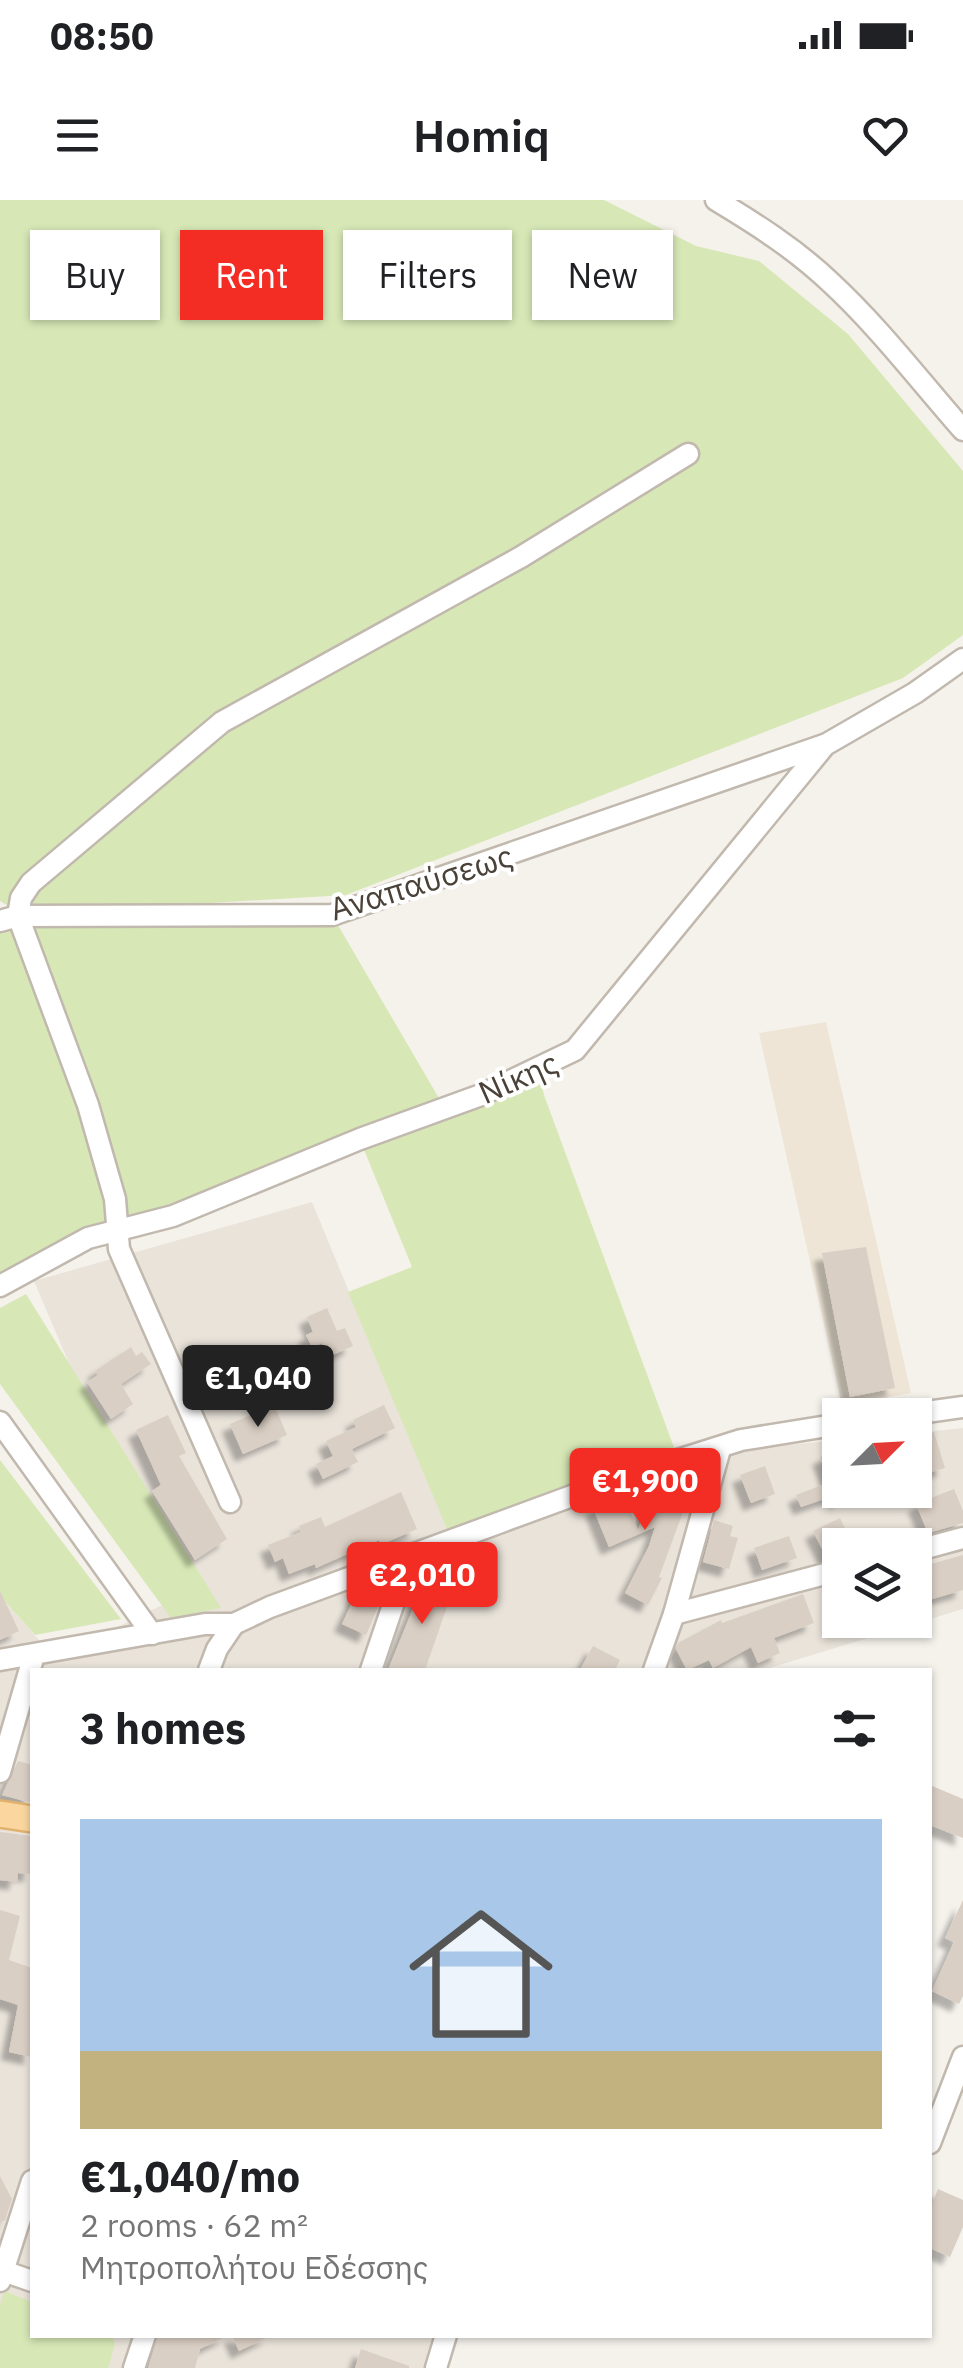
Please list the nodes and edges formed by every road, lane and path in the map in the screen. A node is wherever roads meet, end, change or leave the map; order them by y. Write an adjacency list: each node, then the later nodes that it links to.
1 (716, 200): 2 (street)
2 (963, 430)
3 (688, 454): 6 (street)
4 (963, 659): 5 (street, Νίκης)
5 (825, 745): 6 (street, Αναπαύσεως); 7 (street, Νίκης)
6 (9, 919): 7 (street)
7 (117, 1230): 8 (street, Νίκης); 14 (street)
8 (0, 1286)
9 (963, 1407): 10 (street)
10 (932, 1411)
11 (0, 1422): 21 (street)
12 (822, 1427): 13 (street)
13 (720, 1448): 17 (street); 19 (street)
14 (230, 1502)
15 (963, 1538): 16 (street)
16 (932, 1546)
17 (410, 1555): 20 (street); 26 (street)
18 (822, 1575): 19 (street)
19 (674, 1614): 27 (street)
20 (234, 1624): 21 (street); 25 (street)
21 (152, 1634): 22 (street)
22 (34, 1655): 23 (street); 24 (street)
23 (0, 1660)
24 (30, 1668)
25 (210, 1668)
26 (372, 1668)
27 (655, 1668)
28 (30, 1669): 29 (street)
29 (0, 1772)
30 (0, 1814): 31 (main road)
31 (30, 1819)
32 (963, 2057): 33 (street)
33 (932, 2138)
34 (30, 2188): 35 (street)
35 (1, 2272): 36 (street)
36 (30, 2280)
37 (144, 2338): 39 (street)
38 (445, 2338): 40 (street)
39 (134, 2368)
40 (436, 2368)

